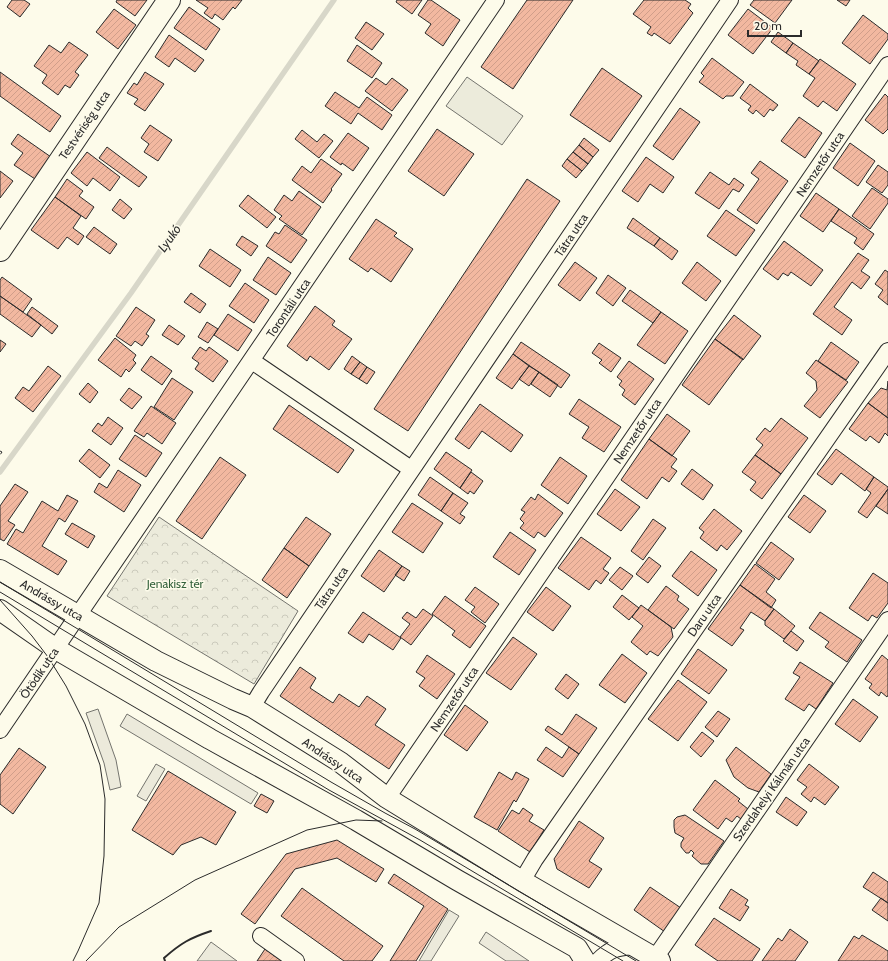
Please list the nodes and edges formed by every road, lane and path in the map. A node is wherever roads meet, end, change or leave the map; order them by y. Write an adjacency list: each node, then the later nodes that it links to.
1 (169, 0): 5 (main road, Testvériség utca)
2 (496, 0): 7 (street, Torontáli utca)
3 (730, 0): 8 (street, Tátra utca)
4 (888, 65): 16 (street, Nemzetőr utca)
5 (0, 250)
6 (888, 351): 17 (street, Daru utca)
7 (252, 360): 8 (street); 11 (street, Torontáli utca)
8 (411, 469): 14 (street, Tátra utca)
9 (0, 570): 11 (street, Andrássy utca)
10 (0, 610): 13 (street)
11 (79, 615): 13 (street, Ötödik utca); 14 (street, Andrássy utca)
12 (888, 620): 21 (street, Szerdahelyi Kálmán utca)
13 (56, 649): 15 (street, Ötödik utca); 20 (street)
14 (252, 707): 16 (street, Andrássy utca)
15 (0, 730)
16 (387, 798): 17 (street, Andrássy utca)
17 (522, 881): 19 (street, Andrássy utca)
18 (261, 936): 22 (street)
19 (632, 946): 21 (street, Andrássy utca); 23 (street)
20 (581, 955): 23 (street)
21 (657, 959)
22 (296, 961)
23 (598, 961)

